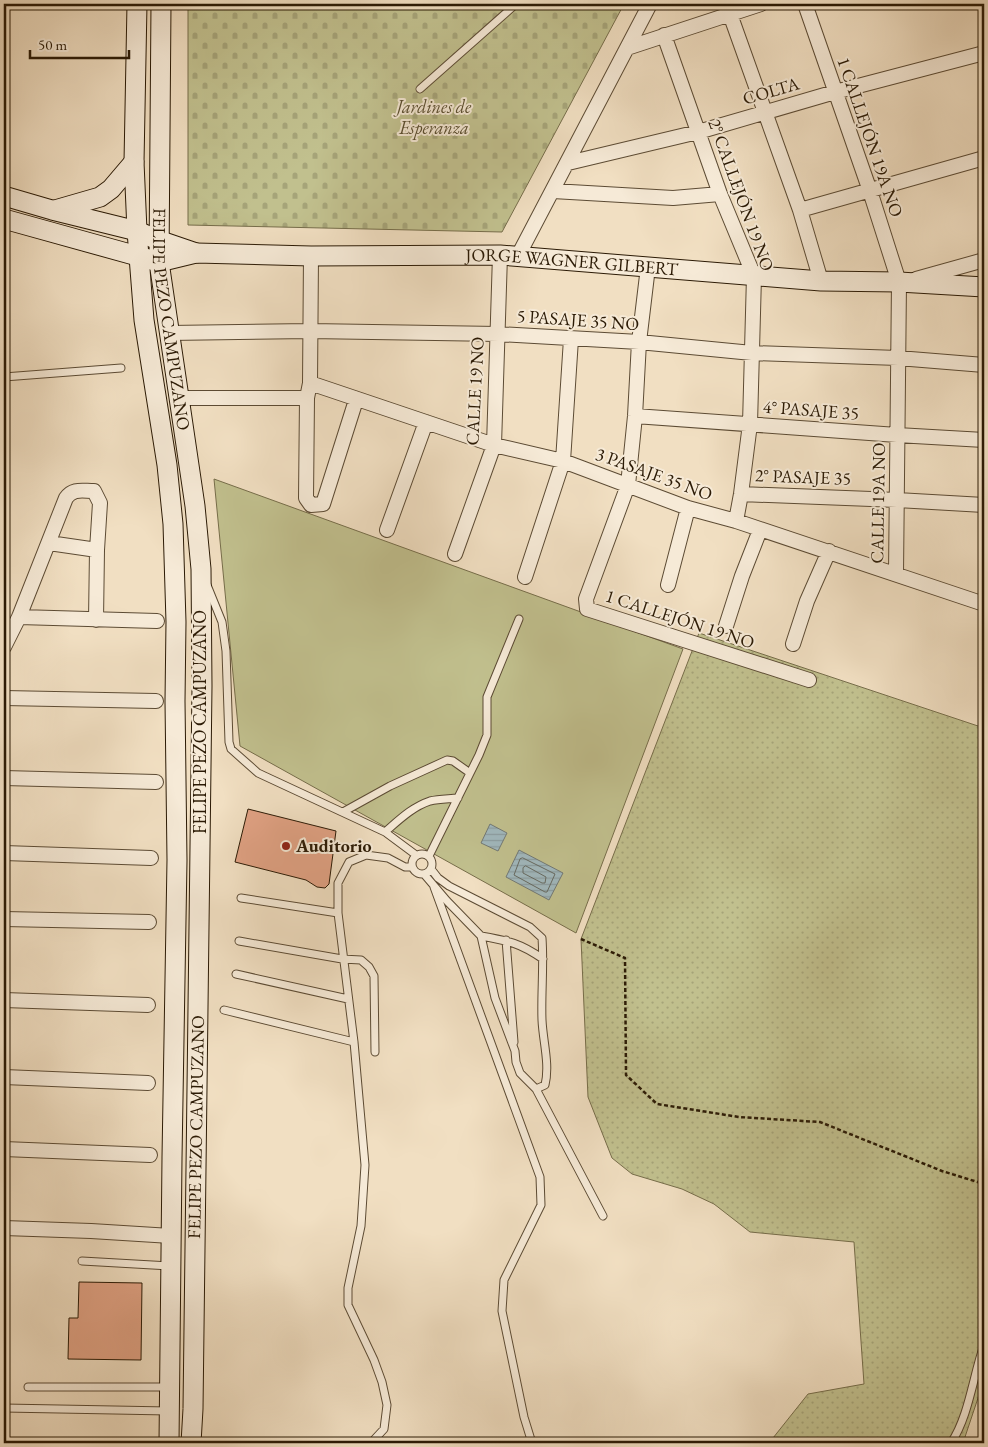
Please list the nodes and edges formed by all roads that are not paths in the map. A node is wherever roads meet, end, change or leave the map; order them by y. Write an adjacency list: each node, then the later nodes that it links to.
1 (137, 4): 16 (main road, FELIPE PEZO CAMPUZANO)
2 (162, 4): 26 (main road, FELIPE PEZO CAMPUZANO)
3 (516, 4): 11 (lane)
4 (650, 4): 9 (street, CALLE 19 NO)
5 (761, 4): 7 (street)
6 (805, 4): 12 (street, 1 CALLEJÓN 19A NO)
7 (730, 14): 8 (street); 13 (street)
8 (664, 35): 9 (street); 14 (street, 2° CALLEJÓN 19 NO)
9 (627, 48): 17 (street, CALLE 19 NO)
10 (984, 53): 12 (street, COLTA)
11 (420, 89)
12 (835, 92): 13 (street, COLTA); 19 (street, 1 CALLEJÓN 19A NO)
13 (766, 112): 14 (street, COLTA); 23 (street)
14 (698, 132): 17 (street, COLTA); 20 (street, 2° CALLEJÓN 19 NO)
15 (984, 158): 19 (street)
16 (134, 162): 22 (main road); 25 (main road, FELIPE PEZO CAMPUZANO)
17 (568, 163): 18 (street, CALLE 19 NO)
18 (553, 191): 20 (street); 28 (street, CALLE 19 NO)
19 (870, 191): 23 (street); 36 (street, 1 CALLEJÓN 19A NO)
20 (720, 194): 34 (street, 2° CALLEJÓN 19 NO)
21 (4, 196): 22 (main road)
22 (52, 210): 25 (main road)
23 (800, 210): 35 (street)
24 (4, 219): 30 (main road)
25 (138, 231): 26 (main road); 30 (main road, FELIPE PEZO CAMPUZANO)
26 (158, 240): 27 (main road); 32 (main road, FELIPE PEZO CAMPUZANO)
27 (196, 252): 29 (main road, JORGE WAGNER GILBERT); 32 (main road, JORGE WAGNER GILBERT)
28 (509, 255): 29 (main road, JORGE WAGNER GILBERT); 33 (main road, JORGE WAGNER GILBERT); 40 (street, CALLE 19 NO)
29 (311, 256): 38 (street)
30 (140, 257): 32 (main road); 126 (main road, FELIPE PEZO CAMPUZANO)
31 (984, 260): 36 (street)
32 (159, 262): 39 (main road, FELIPE PEZO CAMPUZANO)
33 (648, 267): 34 (main road, JORGE WAGNER GILBERT); 42 (street, 1 CALLEJÓN 19 NO)
34 (754, 276): 35 (main road, JORGE WAGNER GILBERT); 43 (street, 2° CALLEJÓN 19 NO)
35 (821, 281): 36 (main road, JORGE WAGNER GILBERT)
36 (902, 282): 37 (main road, JORGE WAGNER GILBERT); 44 (street, CALLE 19A NO)
37 (984, 287)
38 (310, 331): 39 (street, 5 PASAJE 35 NO); 40 (street, 5 PASAJE 35 NO); 48 (street)
39 (168, 334): 49 (main road, FELIPE PEZO CAMPUZANO)
40 (498, 334): 41 (street, 5 PASAJE 35 NO); 57 (street, CALLE 19 NO)
41 (571, 339): 42 (street, 5 PASAJE 35 NO); 58 (street)
42 (640, 342): 43 (street, 5 PASAJE 35 NO); 52 (street, 1 CALLEJÓN 19 NO)
43 (752, 353): 44 (street, 5 PASAJE 35 NO); 54 (street, 2° CALLEJÓN 19 NO)
44 (898, 358): 45 (street, 5 PASAJE 35 NO); 55 (street, CALLE 19A NO)
45 (984, 365)
46 (120, 368): 47 (lane)
47 (4, 377)
48 (310, 383): 50 (street); 51 (street, 3 PASAJE 35 NO)
49 (180, 398): 50 (street); 71 (main road, FELIPE PEZO CAMPUZANO)
50 (307, 398): 51 (street)
51 (356, 400): 53 (street, 3 PASAJE 35 NO)
52 (635, 416): 54 (street, 4° PASAJE 35); 59 (street, 1 CALLEJÓN 19 NO)
53 (426, 422): 57 (street, 3 PASAJE 35 NO); 65 (street)
54 (750, 424): 55 (street, 4° PASAJE 35); 60 (street, 2° CALLEJÓN 19 NO)
55 (897, 435): 56 (street, 4° PASAJE 35); 61 (street, CALLE 19A NO)
56 (984, 440)
57 (494, 444): 58 (street, 3 PASAJE 35 NO); 70 (street, CALLE 19 NO)
58 (564, 461): 59 (street, 3 PASAJE 35 NO); 73 (street)
59 (628, 485): 63 (street, 3 PASAJE 35 NO); 83 (street, 1 CALLEJÓN 19 NO)
60 (741, 494): 61 (street, 2° PASAJE 35); 64 (street, 2° CALLEJÓN 19 NO)
61 (897, 500): 62 (street, 2° PASAJE 35); 72 (street, CALLE 19A NO)
62 (984, 505)
63 (688, 508): 64 (street, 3 PASAJE 35 NO); 74 (street)
64 (736, 521): 66 (street, 3 PASAJE 35 NO)
65 (387, 530)
66 (760, 530): 69 (street, 3 PASAJE 35 NO); 80 (street)
67 (49, 543): 68 (street); 68 (street); 76 (street)
68 (97, 550): 78 (street)
69 (829, 551): 72 (street, 3 PASAJE 35 NO); 81 (street)
70 (455, 554)
71 (201, 569): 90 (lane); 134 (main road, FELIPE PEZO CAMPUZANO)
72 (896, 574): 75 (street, 3 PASAJE 35 NO)
73 (525, 577)
74 (668, 585)
75 (984, 604)
76 (19, 617): 78 (street); 82 (street)
77 (519, 619): 86 (lane)
78 (96, 620): 79 (street)
79 (158, 621)
80 (726, 626)
81 (794, 644)
82 (4, 647)
83 (809, 680)
84 (4, 698): 85 (street)
85 (156, 701)
86 (470, 773): 89 (lane); 90 (lane)
87 (4, 778): 88 (street)
88 (156, 782)
89 (458, 798): 91 (lane); 94 (lane)
90 (343, 812): 91 (lane)
91 (385, 832): 93 (lane)
92 (4, 853): 95 (street)
93 (416, 855): 94 (lane); 96 (lane)
94 (429, 856): 97 (lane)
95 (151, 858)
96 (412, 867): 98 (lane); 101 (lane)
97 (431, 869): 98 (lane); 108 (lane)
98 (424, 874): 99 (lane)
99 (434, 887): 104 (lane); 138 (lane)
100 (241, 898): 101 (lane)
101 (338, 913): 107 (lane)
102 (4, 919): 103 (street)
103 (149, 922)
104 (481, 936): 105 (lane); 111 (lane)
105 (506, 940): 108 (lane); 110 (lane)
106 (239, 941): 107 (lane)
107 (342, 959): 112 (lane); 117 (lane)
108 (543, 959): 121 (lane)
109 (236, 974): 112 (lane)
110 (510, 996): 111 (lane); 118 (lane)
111 (495, 998): 118 (lane)
112 (348, 999): 116 (lane)
113 (4, 1000): 114 (street)
114 (148, 1005)
115 (224, 1010): 116 (lane)
116 (354, 1042): 137 (lane)
117 (375, 1052)
118 (515, 1052): 121 (lane)
119 (4, 1077): 120 (street)
120 (148, 1083)
121 (536, 1089): 124 (lane)
122 (4, 1149): 123 (street)
123 (150, 1155)
124 (603, 1216)
125 (4, 1228): 126 (street)
126 (171, 1236): 128 (main road, FELIPE PEZO CAMPUZANO)
127 (82, 1261): 128 (lane)
128 (171, 1266): 131 (main road, FELIPE PEZO CAMPUZANO)
129 (984, 1345): 139 (lane)
130 (28, 1387): 131 (lane)
131 (170, 1387): 133 (main road, FELIPE PEZO CAMPUZANO)
132 (4, 1408): 133 (lane)
133 (170, 1409): 134 (main road); 135 (main road, FELIPE PEZO CAMPUZANO)
134 (193, 1409): 136 (main road, FELIPE PEZO CAMPUZANO)
135 (169, 1443)
136 (191, 1443)
137 (370, 1443)
138 (532, 1443)
139 (951, 1443)

